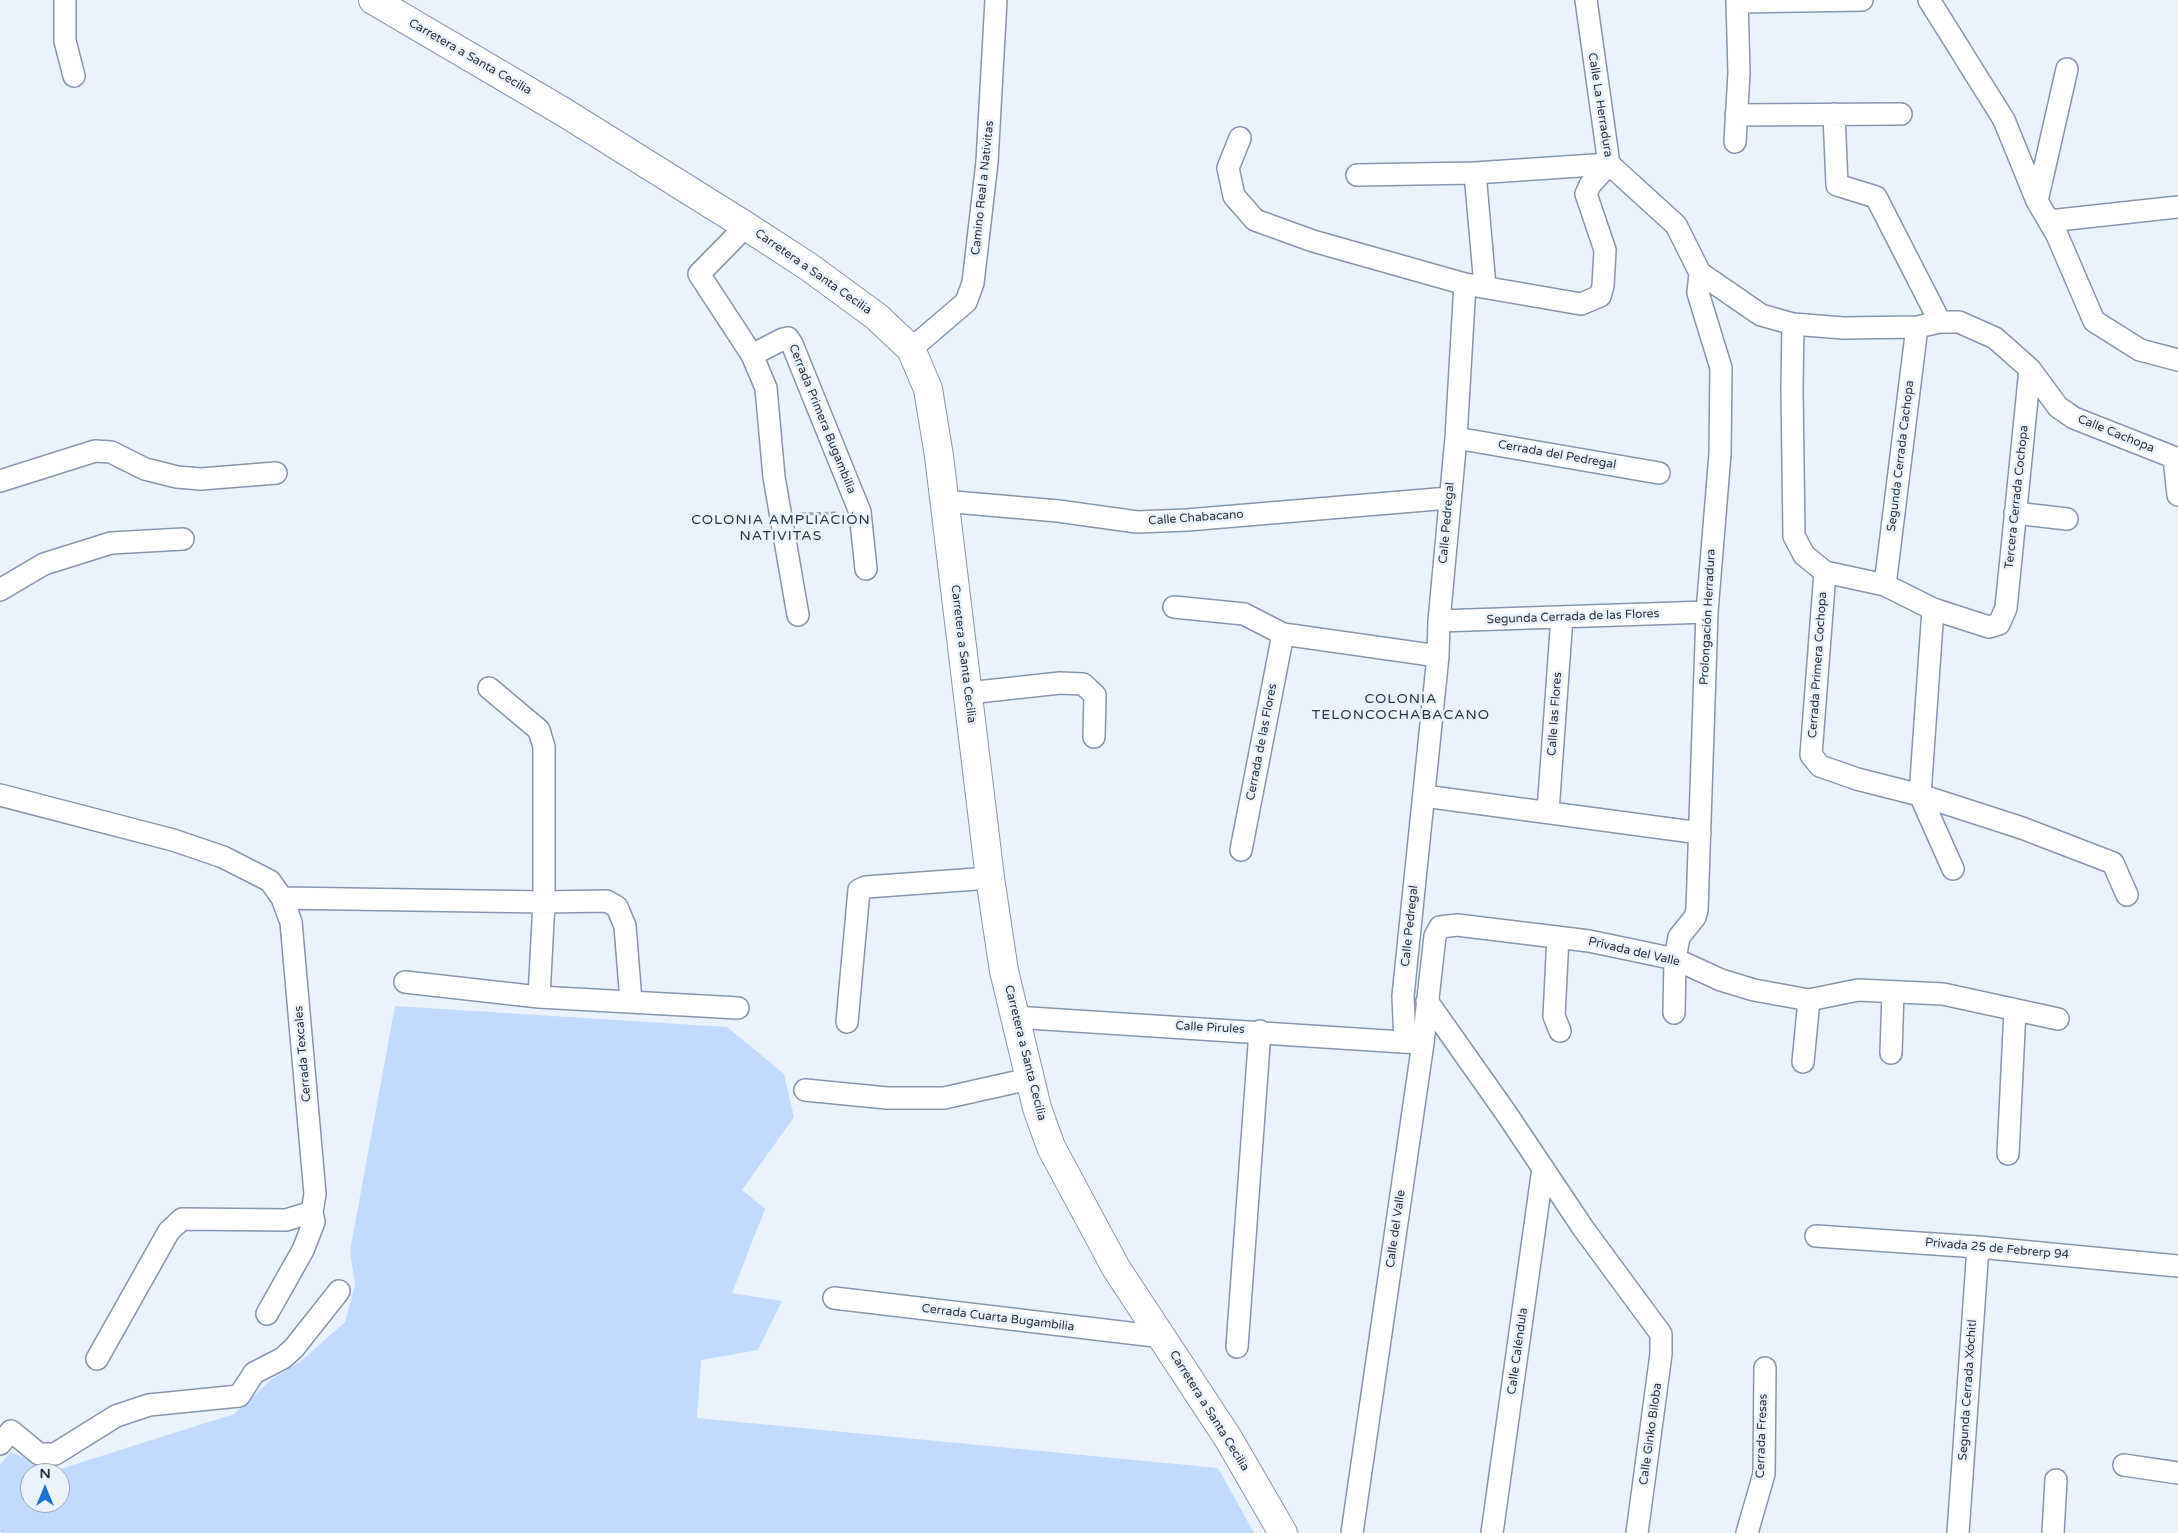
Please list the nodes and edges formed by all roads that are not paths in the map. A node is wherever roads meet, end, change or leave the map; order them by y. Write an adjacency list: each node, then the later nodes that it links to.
1 (65, 0): 9 (street)
2 (373, 0): 21 (main road, Carretera a Santa Cecilia)
3 (996, 0): 27 (street, Camino Real a Nativitas)
4 (1586, 0): 15 (street, Calle La Herradura)
5 (1862, 0): 7 (street)
6 (1929, 0): 18 (street)
7 (1737, 1): 12 (street)
8 (2067, 69): 18 (street)
9 (74, 76)
10 (1834, 114): 11 (street); 12 (street); 24 (street)
11 (1901, 114)
12 (1736, 115): 14 (street)
13 (1240, 138): 23 (street)
14 (1735, 142)
15 (1609, 164): 16 (street); 22 (street, Calle La Herradura); 23 (street)
16 (1475, 173): 17 (street); 23 (street, Calle Pedregal)
17 (1357, 174)
18 (2037, 201): 20 (street)
19 (2178, 207): 20 (street)
20 (2049, 222): 29 (street)
21 (746, 226): 27 (main road, Carretera a Santa Cecilia); 28 (street)
22 (1700, 273): 25 (street, Calle La Herradura); 48 (street, Prolongación Herradura)
23 (1475, 285): 31 (street, Calle Pedregal)
24 (1940, 322): 26 (street); 30 (street, Calle Cachopa)
25 (1793, 324): 26 (street, Calle La Herradura); 43 (street)
26 (1917, 327): 44 (street, Segunda Cerrada Cachopa)
27 (911, 349): 38 (main road, Carretera a Santa Cecilia)
28 (752, 355): 42 (street, Cerrada Primera Bugambilia); 49 (street)
29 (2178, 360)
30 (2030, 369): 32 (street, Calle Cachopa); 39 (street, Tercera Cerrada Cochopa)
31 (1456, 438): 34 (street, Cerrada del Pedregal); 37 (street, Calle Pedregal)
32 (2176, 458): 36 (street)
33 (276, 473): 35 (street)
34 (1659, 473)
35 (0, 480)
36 (2178, 495)
37 (1450, 498): 38 (street, Calle Chabacano); 51 (street, Calle Pedregal)
38 (943, 501): 55 (main road, Carretera a Santa Cecilia)
39 (2015, 513): 40 (street); 47 (street, Tercera Cerrada Cochopa)
40 (2066, 519)
41 (183, 539): 45 (street)
42 (866, 569)
43 (1825, 572): 44 (street); 58 (street, Cerrada Primera Cochopa)
44 (1885, 585): 47 (street)
45 (0, 590)
46 (1174, 608): 52 (street)
47 (1934, 609): 58 (street)
48 (1706, 612): 50 (street, Segunda Cerrada de las Flores); 61 (street, Prolongación Herradura)
49 (798, 615)
50 (1562, 617): 51 (street, Segunda Cerrada de las Flores); 60 (street, Calle las Flores)
51 (1439, 620): 53 (street, Calle Pedregal)
52 (1282, 634): 53 (street); 62 (street, Cerrada de las Flores)
53 (1438, 656): 59 (street, Calle Pedregal)
54 (488, 688): 67 (street)
55 (968, 693): 56 (street); 64 (main road, Carretera a Santa Cecilia)
56 (1094, 737)
57 (0, 795): 66 (street, Cerrada Texcales)
58 (1920, 795): 63 (street); 65 (street, Cerrada Primera Cochopa)
59 (1424, 796): 60 (street); 85 (street, Calle Pedregal)
60 (1548, 812): 61 (street)
61 (1700, 833): 70 (street, Prolongación Herradura)
62 (1241, 850)
63 (1952, 869)
64 (990, 878): 80 (main road, Carretera a Santa Cecilia); 82 (street)
65 (2127, 895)
66 (282, 898): 67 (street); 92 (street, Cerrada Texcales)
67 (544, 902): 73 (street); 75 (street)
68 (1440, 927): 69 (street, Privada del Valle); 76 (street, Calle del Valle)
69 (1558, 937): 70 (street, Privada del Valle); 84 (street)
70 (1675, 959): 74 (street, Privada del Valle); 79 (street, Prolongación Herradura)
71 (405, 982): 73 (street)
72 (1893, 992): 74 (street, Privada del Valle); 78 (street, Privada del Valle); 86 (street)
73 (538, 997): 75 (street)
74 (1809, 1000): 87 (street)
75 (631, 1001): 77 (street)
76 (1427, 1001): 85 (street, Calle del Valle); 91 (street)
77 (738, 1008)
78 (2015, 1010): 81 (street, Privada del Valle); 90 (street)
79 (1674, 1013)
80 (1014, 1017): 83 (street, Calle Pirules); 88 (main road, Carretera a Santa Cecilia)
81 (2058, 1019)
82 (847, 1022)
83 (1260, 1031): 85 (street, Calle Pirules); 100 (street)
84 (1560, 1031)
85 (1414, 1042): 108 (street, Calle del Valle)
86 (1891, 1053)
87 (1803, 1062)
88 (1029, 1079): 89 (street); 99 (main road, Carretera a Santa Cecilia)
89 (805, 1090)
90 (2008, 1154)
91 (1543, 1168): 109 (street, Calle Caléndula); 110 (street, Calle Ginko Biloba)
92 (312, 1212): 98 (street, Cerrada Texcales); 101 (street)
93 (1816, 1236): 94 (street, Privada 25 de Febrerp 94)
94 (1978, 1246): 95 (street, Privada 25 de Febrerp 94); 112 (street, Segunda Cerrada Xóchitl)
95 (2178, 1266)
96 (339, 1291): 103 (street)
97 (834, 1298): 99 (street, Cerrada Cuarta Bugambilia)
98 (267, 1314)
99 (1163, 1337): 107 (main road, Carretera a Santa Cecilia)
100 (1237, 1348)
101 (97, 1360)
102 (1764, 1368): 111 (street, Cerrada Fresas)
103 (0, 1444)
104 (2124, 1465): 105 (street)
105 (2178, 1473)
106 (2056, 1480): 113 (street)
107 (1283, 1533)
108 (1352, 1533)
109 (1492, 1533)
110 (1637, 1533)
111 (1747, 1533)
112 (1958, 1533)
113 (2053, 1533)

